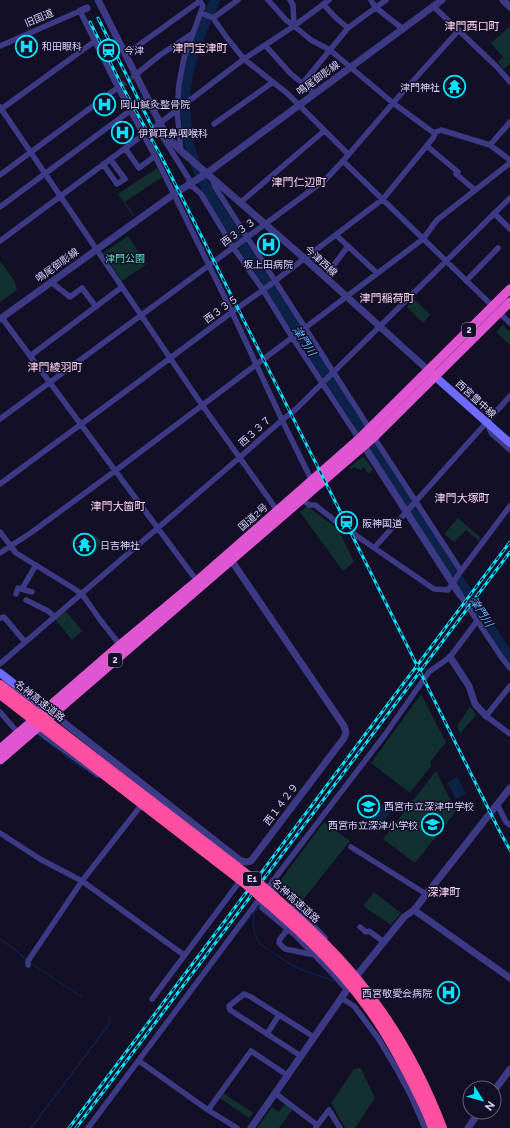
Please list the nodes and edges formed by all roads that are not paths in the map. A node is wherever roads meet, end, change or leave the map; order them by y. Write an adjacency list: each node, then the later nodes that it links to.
1 (200, 0): 16 (street); 27 (street)
2 (238, 0): 17 (street)
3 (268, 0): 18 (street)
4 (290, 0): 18 (street)
5 (329, 0): 11 (street)
6 (371, 0): 14 (street)
7 (386, 0): 14 (street)
8 (442, 0): 12 (street, 鳴尾御影線)
9 (503, 0): 13 (street)
10 (100, 1): 15 (street, 旧国道); 27 (street)
11 (323, 4): 18 (street); 19 (street)
12 (433, 6): 20 (street, 鳴尾御影線); 21 (street)
13 (510, 6)
14 (375, 7): 19 (street); 20 (street)
15 (80, 11): 23 (street); 25 (street, 旧国道)
16 (201, 13): 17 (street); 22 (street)
17 (213, 18): 28 (street)
18 (294, 26): 24 (street); 26 (street)
19 (348, 28): 26 (street)
20 (403, 29): 29 (street, 鳴尾御影線)
21 (459, 30): 32 (street); 36 (street, 西３３３)
22 (193, 32): 30 (street); 39 (street)
23 (95, 42): 34 (street); 38 (street)
24 (265, 45): 28 (street); 33 (street)
25 (0, 46)
26 (330, 50): 29 (street); 33 (street)
27 (125, 55): 30 (street)
28 (244, 59): 31 (street); 39 (street)
29 (350, 67): 35 (street, 鳴尾御影線); 36 (street)
30 (134, 76): 42 (street)
31 (273, 82): 37 (street); 43 (street)
32 (510, 82)
33 (302, 84): 35 (street)
34 (120, 87): 40 (street); 51 (street)
35 (314, 93): 37 (street, 鳴尾御影線)
36 (393, 103): 46 (street); 53 (street, 西３３３)
37 (298, 105): 44 (street); 61 (street, 鳴尾御影線)
38 (0, 109): 51 (street)
39 (179, 109): 42 (street); 52 (street)
40 (131, 110): 47 (street); 59 (street)
41 (510, 122): 48 (street)
42 (158, 124): 45 (street)
43 (214, 124)
44 (324, 131): 53 (street); 68 (street)
45 (165, 132): 52 (street); 62 (street)
46 (436, 132): 48 (street); 49 (street, 西３３５)
47 (145, 133): 50 (street); 54 (street)
48 (490, 145): 57 (street)
49 (427, 146): 63 (street); 67 (street, 西３３５)
50 (125, 148): 54 (street); 55 (street)
51 (30, 152): 59 (street); 60 (street)
52 (183, 153): 61 (street, 今津西線)
53 (348, 154): 56 (street, 西３３３)
54 (155, 156): 64 (street)
55 (110, 159): 58 (street); 58 (street)
56 (343, 161): 67 (street); 71 (street, 西３３３)
57 (510, 162): 63 (street)
58 (103, 164): 65 (street)
59 (45, 174): 65 (street); 69 (street)
60 (0, 175)
61 (208, 175): 62 (street, 鳴尾御影線); 68 (street, 今津西線); 74 (street)
62 (191, 183): 64 (street, 鳴尾御影線); 78 (street)
63 (475, 190): 75 (street)
64 (174, 194): 80 (street, 鳴尾御影線); 83 (street)
65 (61, 196): 76 (street); 80 (street)
66 (510, 198): 70 (street, 西３３７)
67 (383, 199): 73 (street, 西３３５); 75 (street)
68 (241, 202): 71 (street, 今津西線)
69 (0, 206)
70 (494, 213): 72 (street); 82 (street, 西３３７)
71 (264, 224): 74 (street, 西３３３); 81 (street, 今津西線)
72 (510, 229)
73 (336, 235): 77 (street); 81 (street, 西３３５)
74 (245, 238): 78 (street, 西３３３); 86 (street)
75 (423, 239): 82 (street); 84 (street)
76 (0, 240)
77 (348, 246): 84 (street); 85 (street)
78 (233, 247): 83 (street, 西３３３); 91 (street)
79 (498, 248): 87 (street)
80 (96, 249): 88 (street, 鳴尾御影線); 89 (street)
81 (304, 258): 85 (street, 今津西線); 86 (street, 西３３５)
82 (446, 260): 87 (street); 100 (street, 西３３７)
83 (209, 265): 96 (street); 97 (street, 西３３３)
84 (377, 273): 92 (street)
85 (325, 277): 92 (street, 今津西線)
86 (274, 281): 91 (street, 西３３５); 101 (street)
87 (466, 281): 95 (street)
88 (51, 282): 94 (street); 98 (street, 鳴尾御影線)
89 (122, 287): 94 (street); 97 (street)
90 (510, 289): 95 (highway, 国道2号 / 2)
91 (263, 290): 96 (street, 西３３５); 102 (street)
92 (345, 296): 100 (street, 今津西線); 101 (street)
93 (510, 302): 95 (highway, 国道2号 / 2)
94 (96, 307): 103 (street)
95 (496, 310): 99 (street); 107 (highway, 国道2号 / 2)
96 (232, 312): 104 (street, 西３３５); 105 (street)
97 (141, 315): 104 (street); 109 (street, 西３３３)
98 (1, 318): 103 (street)
99 (510, 323)
100 (380, 327): 106 (street, 西３３７); 107 (street, 今津西線)
101 (304, 328): 102 (street); 106 (street)
102 (292, 337): 105 (street); 108 (street)
103 (30, 356): 109 (street)
104 (170, 358): 111 (street); 115 (street, 西３３５)
105 (256, 364): 111 (street); 113 (street)
106 (332, 373): 108 (street, 西３３７); 116 (street)
107 (431, 373): 114 (main road, 西宮豊中線); 116 (highway, 国道2号 / 2)
108 (323, 382): 113 (street, 西３３７); 116 (street)
109 (50, 383): 112 (street, 西３３３); 115 (street)
110 (510, 396): 114 (street)
111 (202, 405): 120 (street); 121 (street)
112 (0, 419)
113 (282, 420): 120 (street, 西３３７); 122 (street)
114 (487, 423): 117 (street); 118 (main road, 西宮豊中線); 119 (street); 125 (street)
115 (80, 425): 121 (street); 123 (street, 西３３５)
116 (367, 438): 122 (highway, 国道2号 / 2); 124 (highway, 国道2号 / 2); 125 (street); 128 (street)
117 (510, 438)
118 (510, 443)
119 (510, 450)
120 (239, 458): 127 (street); 129 (street, 西３３７)
121 (114, 471): 129 (street); 131 (street)
122 (312, 481): 127 (highway, 国道2号 / 2)
123 (1, 482)
124 (302, 499): 132 (street); 134 (highway, 国道2号 / 2)
125 (415, 502): 128 (street); 136 (street)
126 (510, 506): 136 (street)
127 (277, 510): 134 (highway, 国道2号 / 2)
128 (407, 510): 132 (street); 138 (street)
129 (158, 528): 137 (street); 142 (street, 西３３７)
130 (0, 532): 131 (street)
131 (11, 546): 133 (street); 135 (street)
132 (375, 547): 138 (street)
133 (0, 553)
134 (229, 557): 137 (highway, 国道2号 / 2); 157 (highway, 国道2号 / 2); 166 (street, 西１４２９)
135 (36, 565): 139 (street); 142 (street)
136 (460, 572): 138 (street)
137 (197, 580): 149 (highway, 国道2号 / 2)
138 (454, 582): 143 (street)
139 (22, 589): 140 (street); 141 (street)
140 (32, 592)
141 (16, 594)
142 (82, 594): 145 (street, 西３３７); 149 (street)
143 (460, 595): 147 (street)
144 (28, 603): 145 (street)
145 (55, 617): 148 (street, 西３３７)
146 (0, 618): 148 (street)
147 (477, 621): 150 (street); 152 (street)
148 (25, 642): 151 (street, 西３３７)
149 (120, 645): 157 (highway, 国道2号 / 2)
150 (450, 656): 159 (street); 173 (street)
151 (0, 664)
152 (510, 668)
153 (0, 673): 157 (main road)
154 (0, 685): 205 (highway, 名神高速道路 / E1, bridge)
155 (510, 686): 159 (street)
156 (0, 694): 204 (highway, 名神高速道路 / E1, bridge)
157 (50, 711): 160 (highway, 国道2号 / 2); 162 (highway, 国道2号 / 2); 166 (street, 西１４２９)
158 (0, 712): 162 (street)
159 (486, 716): 161 (street)
160 (35, 729): 162 (highway, 国道2号 / 2); 168 (street)
161 (510, 734)
162 (21, 736): 163 (highway, 国道2号 / 2); 164 (highway, 国道2号 / 2)
163 (0, 749)
164 (0, 760)
165 (510, 788): 167 (street)
166 (151, 791): 168 (street)
167 (497, 804): 169 (street); 174 (street)
168 (140, 807): 172 (street); 180 (street)
169 (510, 825)
170 (0, 833): 172 (street)
171 (351, 847): 174 (street)
172 (82, 881): 180 (street); 182 (street)
173 (274, 891): 175 (street); 183 (street)
174 (426, 894): 176 (street)
175 (263, 906): 178 (street); 192 (street)
176 (414, 910): 179 (street); 184 (street)
177 (360, 927): 179 (street)
178 (288, 929): 181 (street); 181 (street)
179 (384, 942): 183 (street)
180 (184, 955): 187 (street)
181 (315, 955): 185 (street)
182 (28, 965)
183 (358, 974): 185 (street)
184 (510, 978)
185 (347, 990): 186 (street)
186 (341, 998): 190 (street); 203 (street)
187 (152, 999)
188 (279, 1015): 189 (street); 189 (street); 190 (street)
189 (267, 1034): 191 (street)
190 (314, 1037): 191 (street)
191 (301, 1056): 194 (street)
192 (138, 1061): 197 (street); 199 (street)
193 (510, 1068): 195 (street)
194 (287, 1075): 196 (street); 197 (street)
195 (502, 1080)
196 (275, 1093): 198 (street); 201 (street)
197 (208, 1110): 200 (street)
198 (316, 1127): 202 (street)
199 (88, 1128)
200 (237, 1128)
201 (251, 1128)
202 (340, 1128)
203 (425, 1128)
204 (433, 1128)
205 (442, 1128)

